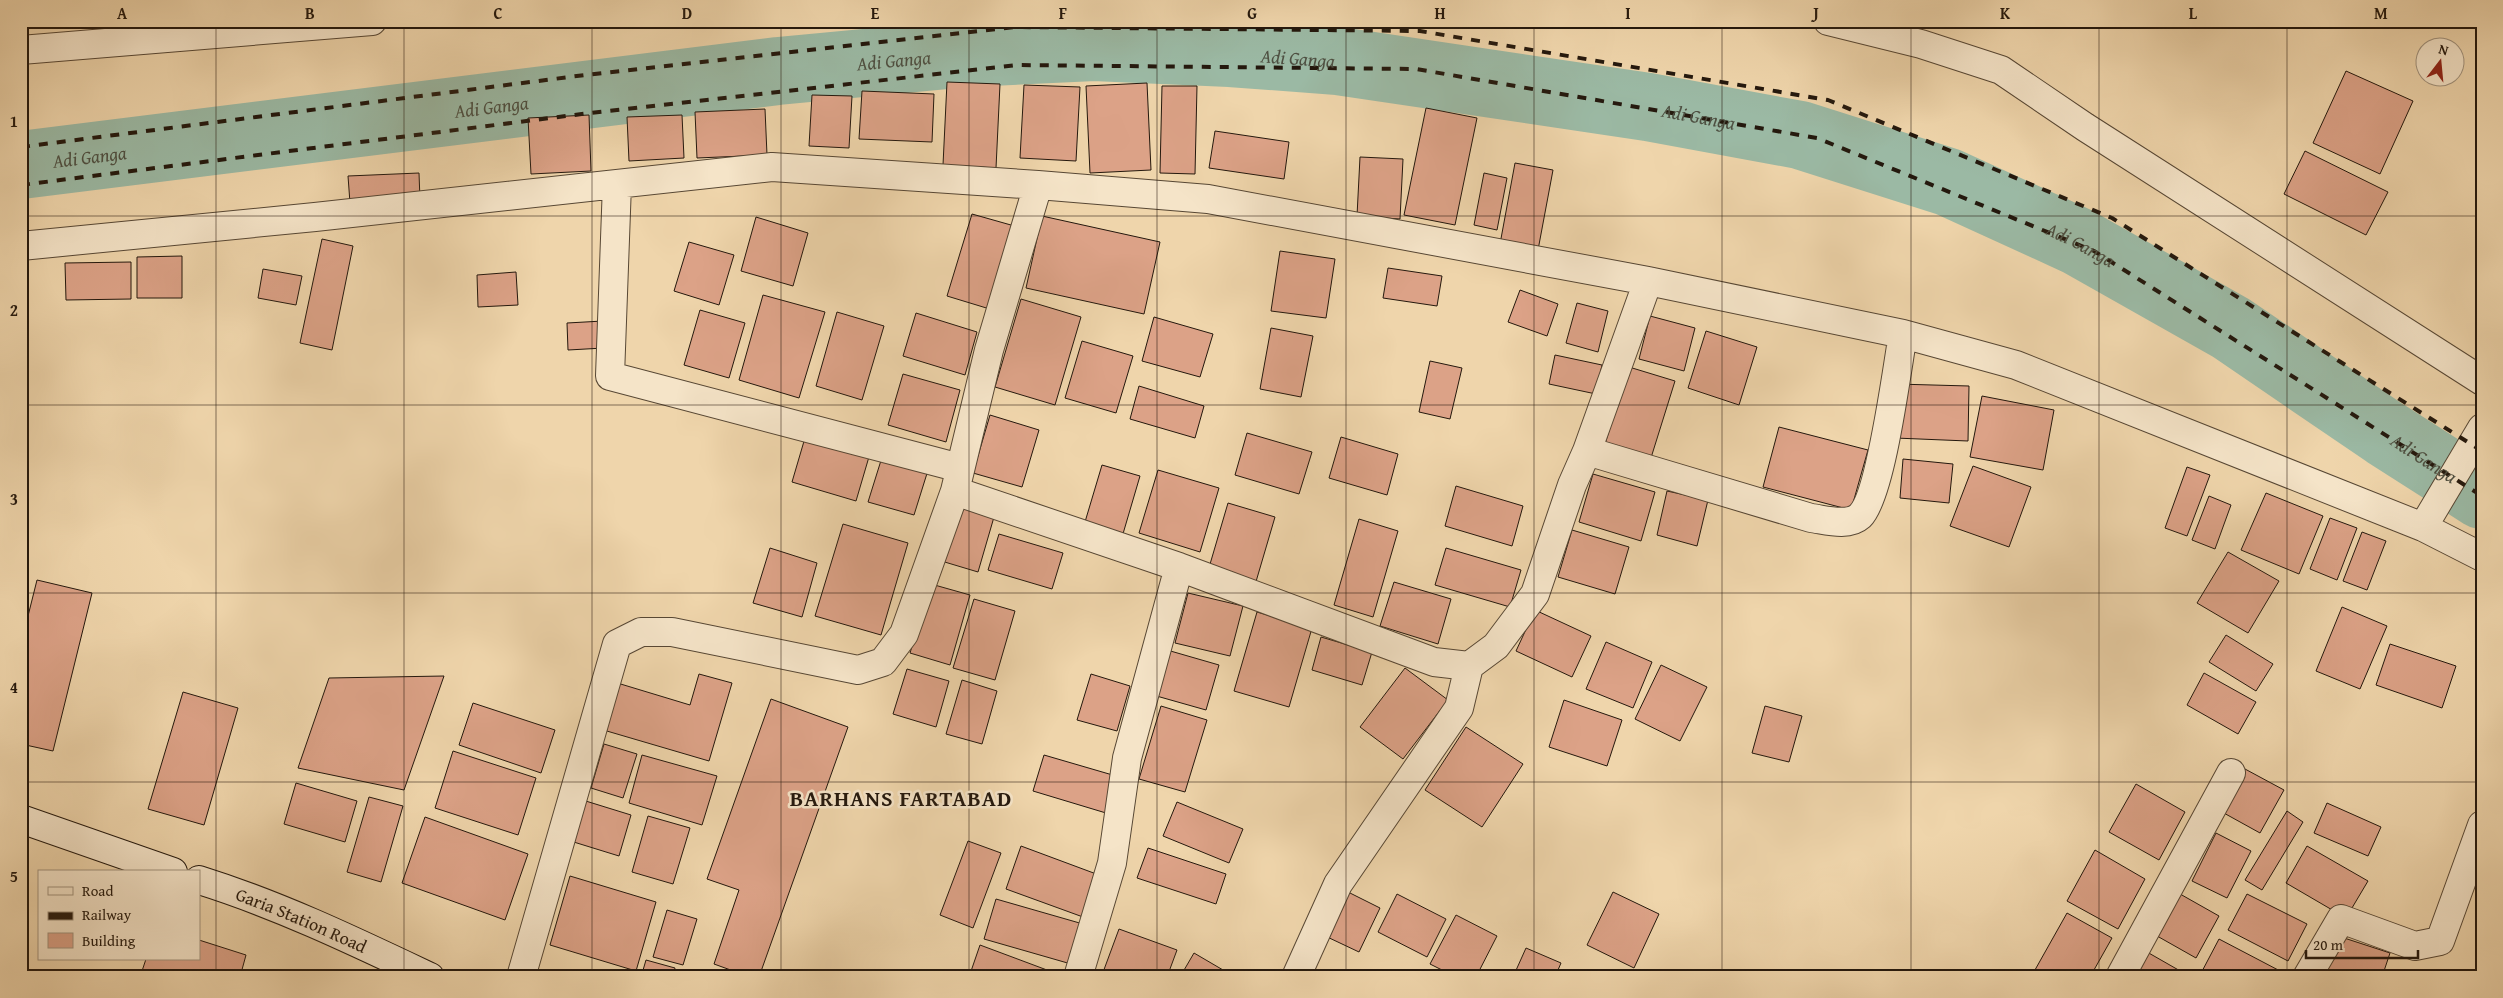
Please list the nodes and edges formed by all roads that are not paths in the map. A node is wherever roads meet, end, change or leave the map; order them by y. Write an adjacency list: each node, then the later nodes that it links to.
1 (372, 21): 3 (street)
2 (1828, 21): 10 (street)
3 (163, 30): 4 (street)
4 (21, 50)
5 (617, 184): 6 (street); 7 (street); 13 (street)
6 (1038, 185): 8 (street); 13 (street)
7 (21, 246)
8 (1648, 281): 9 (street); 12 (street)
9 (1903, 334): 12 (street); 14 (street)
10 (2482, 381)
11 (2482, 428): 14 (street)
12 (1587, 451): 17 (street)
13 (958, 480): 16 (street); 24 (street)
14 (2424, 527): 15 (street)
15 (2482, 557)
16 (1179, 567): 17 (street); 25 (street)
17 (1470, 666): 26 (street)
18 (2231, 773): 27 (street)
19 (21, 819): 21 (street)
20 (2482, 825): 28 (street)
21 (167, 870)
22 (200, 880): 23 (street, Garia Station Road)
23 (430, 977)
24 (521, 977)
25 (1078, 977)
26 (1296, 977)
27 (2120, 977)
28 (2307, 977)

